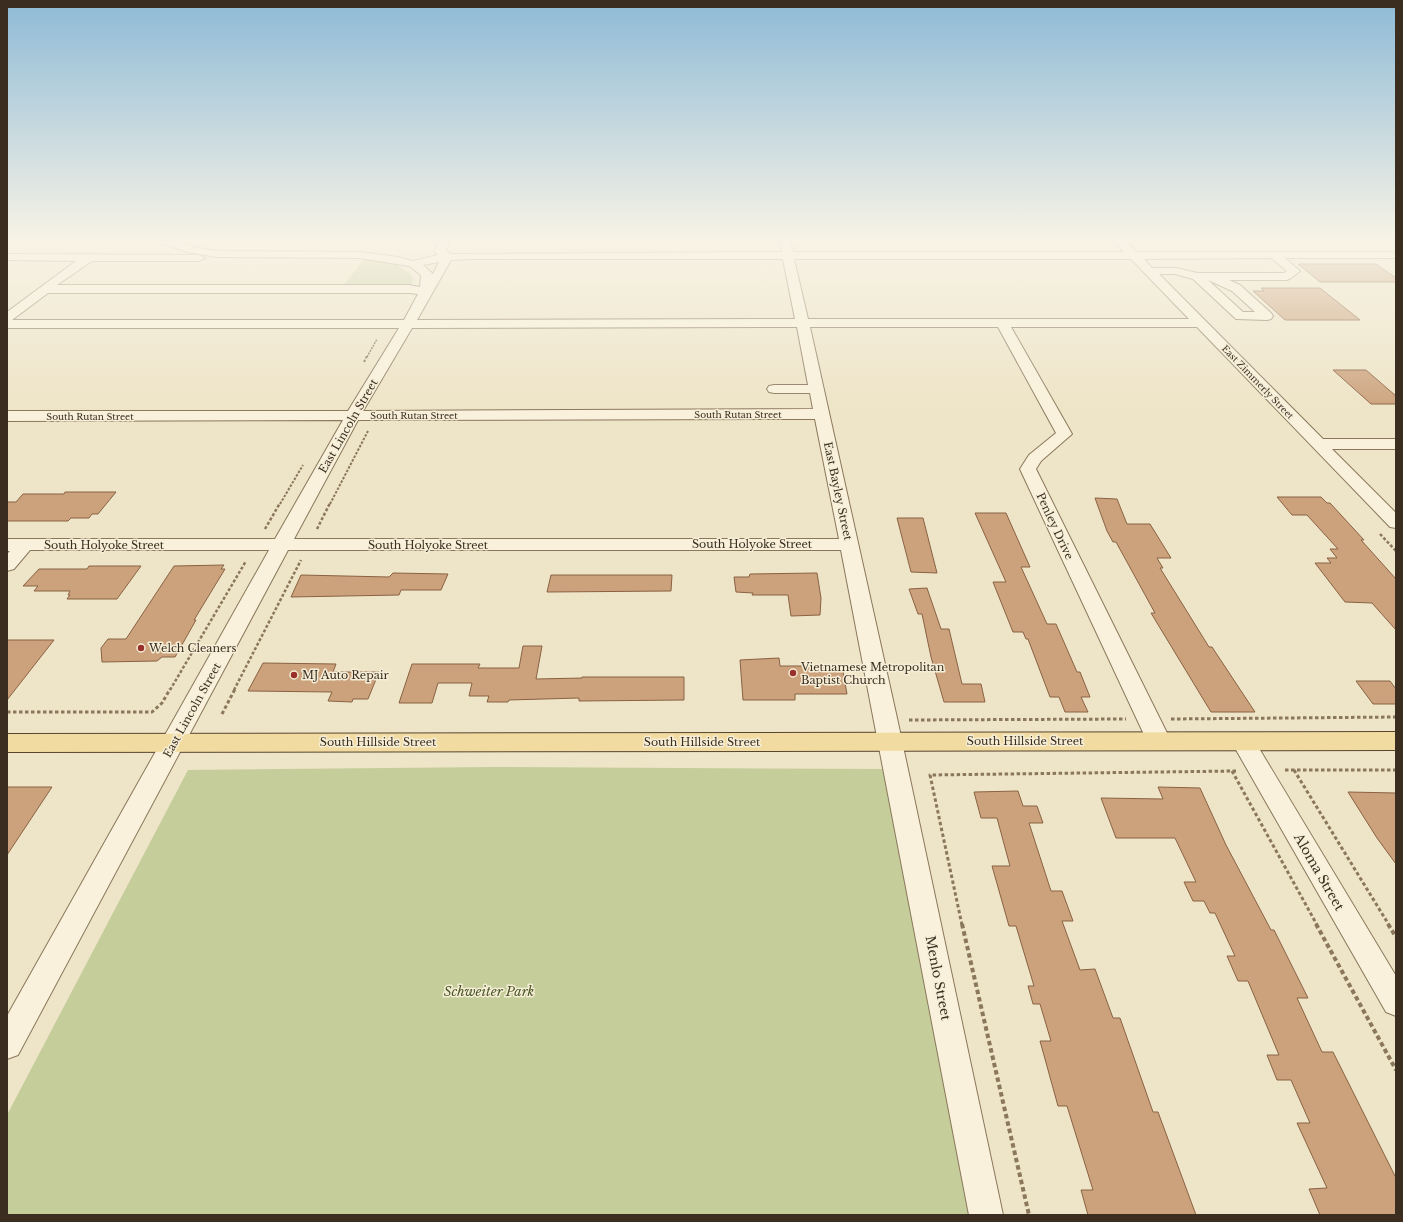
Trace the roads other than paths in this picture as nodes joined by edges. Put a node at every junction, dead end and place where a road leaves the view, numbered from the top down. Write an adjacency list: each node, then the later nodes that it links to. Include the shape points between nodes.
1 (33, 298): 7 (street)
2 (421, 298): 12 (street, East Lincoln Street)
3 (798, 298): 8 (street, East Bayley Street)
4 (1176, 298): 10 (street, East Zimmerly Street)
5 (1220, 298): 6 (street, via 1240,316 1267,316)
6 (1247, 298)
7 (7, 318)
8 (803, 323): 9 (street); 12 (street); 13 (street, East Bayley Street)
9 (1002, 323): 10 (street); 25 (street, Penley Drive, via 1064,434 1035,458 1028,469)
10 (1200, 323): 18 (street, East Zimmerly Street)
11 (7, 324): 12 (street)
12 (408, 324): 16 (street, East Lincoln Street)
13 (816, 389): 14 (street); 15 (street, East Bayley Street)
14 (774, 390)
15 (822, 414): 16 (street, South Rutan Street); 21 (street, East Bayley Street)
16 (353, 415): 17 (street, South Rutan Street); 23 (street, East Lincoln Street)
17 (7, 416)
18 (1319, 444): 19 (street); 20 (street, East Zimmerly Street)
19 (1396, 444)
20 (1396, 524)
21 (849, 544): 23 (street, South Holyoke Street); 28 (street, East Bayley Street)
22 (16, 545): 23 (street, South Holyoke Street); 24 (street)
23 (282, 545): 30 (street, East Lincoln Street)
24 (7, 564)
25 (1159, 741): 26 (main road, South Hillside Street); 28 (main road, South Hillside Street)
26 (1243, 741): 27 (main road, South Hillside Street); 31 (street, Aloma Street)
27 (1396, 741)
28 (890, 742): 30 (main road, South Hillside Street); 33 (street, Menlo Street)
29 (7, 743): 30 (main road, South Hillside Street)
30 (174, 743): 32 (street, East Lincoln Street)
31 (1396, 1003)
32 (7, 1045)
33 (986, 1215)

